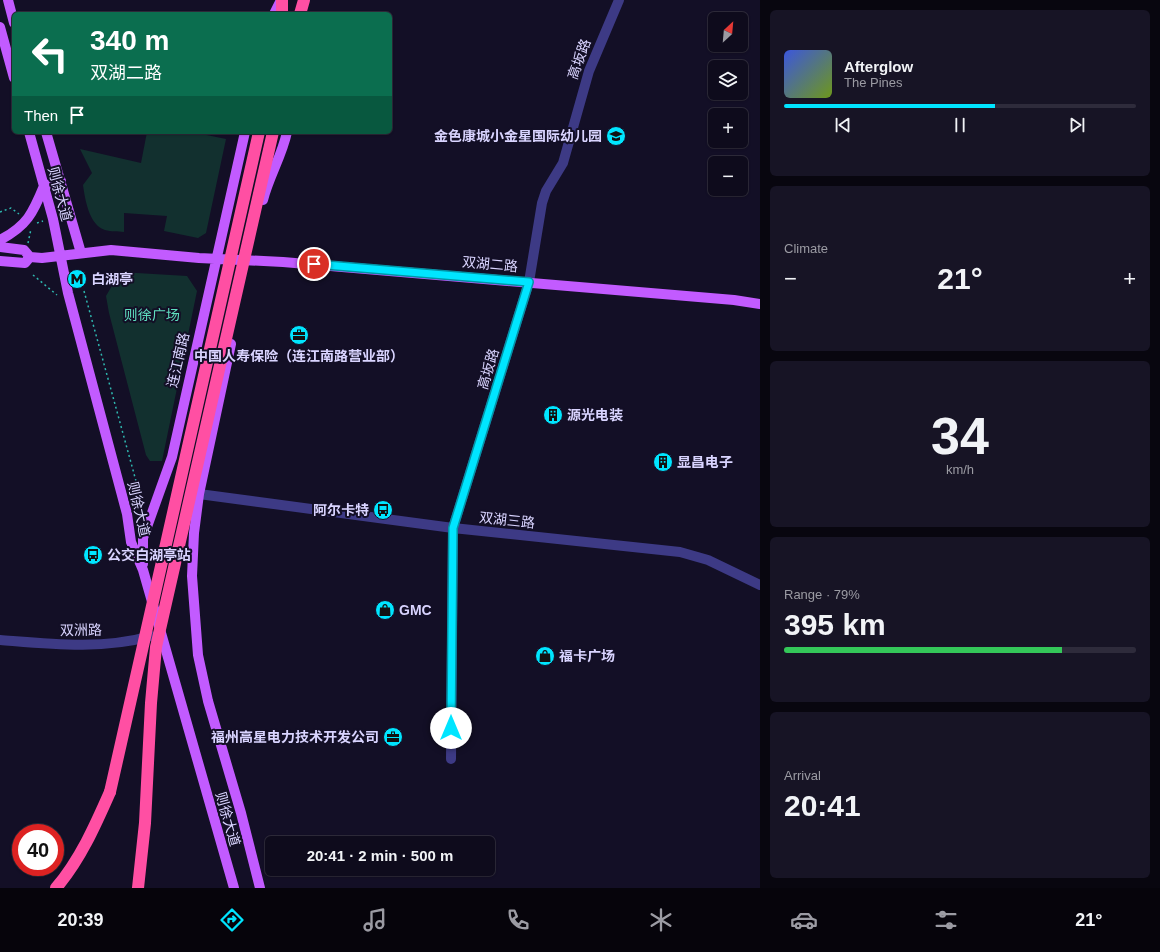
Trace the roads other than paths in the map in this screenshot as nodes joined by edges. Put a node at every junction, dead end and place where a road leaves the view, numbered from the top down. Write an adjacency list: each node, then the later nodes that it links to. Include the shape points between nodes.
1 (8, 0): 9 (main road)
2 (282, 0): 5 (main road); 6 (highway)
3 (304, 0): 7 (highway); 8 (main road)
4 (619, 0): 28 (street, 高坂路, via 589,71 563,163 542,202)
5 (275, 12)
6 (282, 12)
7 (301, 12)
8 (306, 12)
9 (12, 15)
10 (0, 27): 11 (main road)
11 (12, 71)
12 (30, 134): 19 (main road, 则徐大道)
13 (47, 134): 18 (main road, 则徐大道)
14 (245, 134): 25 (main road, 连江南路)
15 (259, 134): 37 (highway, bridge, via 110,792 90,836)
16 (273, 134): 38 (highway, bridge, via 156,647 146,823)
17 (287, 134): 26 (main road, via 284,147 266,188)
18 (61, 181): 19 (main road); 22 (main road, 则徐大道)
19 (44, 186): 20 (main road, via 27,221); 23 (main road, 则徐大道)
20 (0, 240)
21 (0, 247): 24 (main road, via 24,250)
22 (81, 253): 23 (main road, 双湖二路); 25 (main road, 双湖二路, via 111,250)
23 (60, 256): 24 (main road, 双湖二路); 32 (main road, 则徐大道, via 132,542)
24 (30, 257): 27 (main road, via 25,263)
25 (216, 258): 26 (main road, 双湖二路); 32 (main road, 连江南路, via 172,457 143,538)
26 (249, 260): 28 (main road, 双湖二路); 30 (main road)
27 (0, 261)
28 (529, 282): 29 (main road, 双湖二路); 31 (street, 高坂路)
29 (760, 304)
30 (199, 494): 31 (street, 双湖三路); 40 (main road, 则徐大道, via 192,576 198,655 208,701)
31 (453, 528): 33 (street, 双湖三路, via 688,554 708,560); 36 (street, 高坂路)
32 (143, 570): 34 (main road, 则徐大道)
33 (760, 585)
34 (161, 633): 35 (street, 双洲路, via 132,641 94,645); 39 (main road, 则徐大道)
35 (0, 640)
36 (450, 759)
37 (56, 888)
38 (138, 888)
39 (234, 888)
40 (260, 888)

